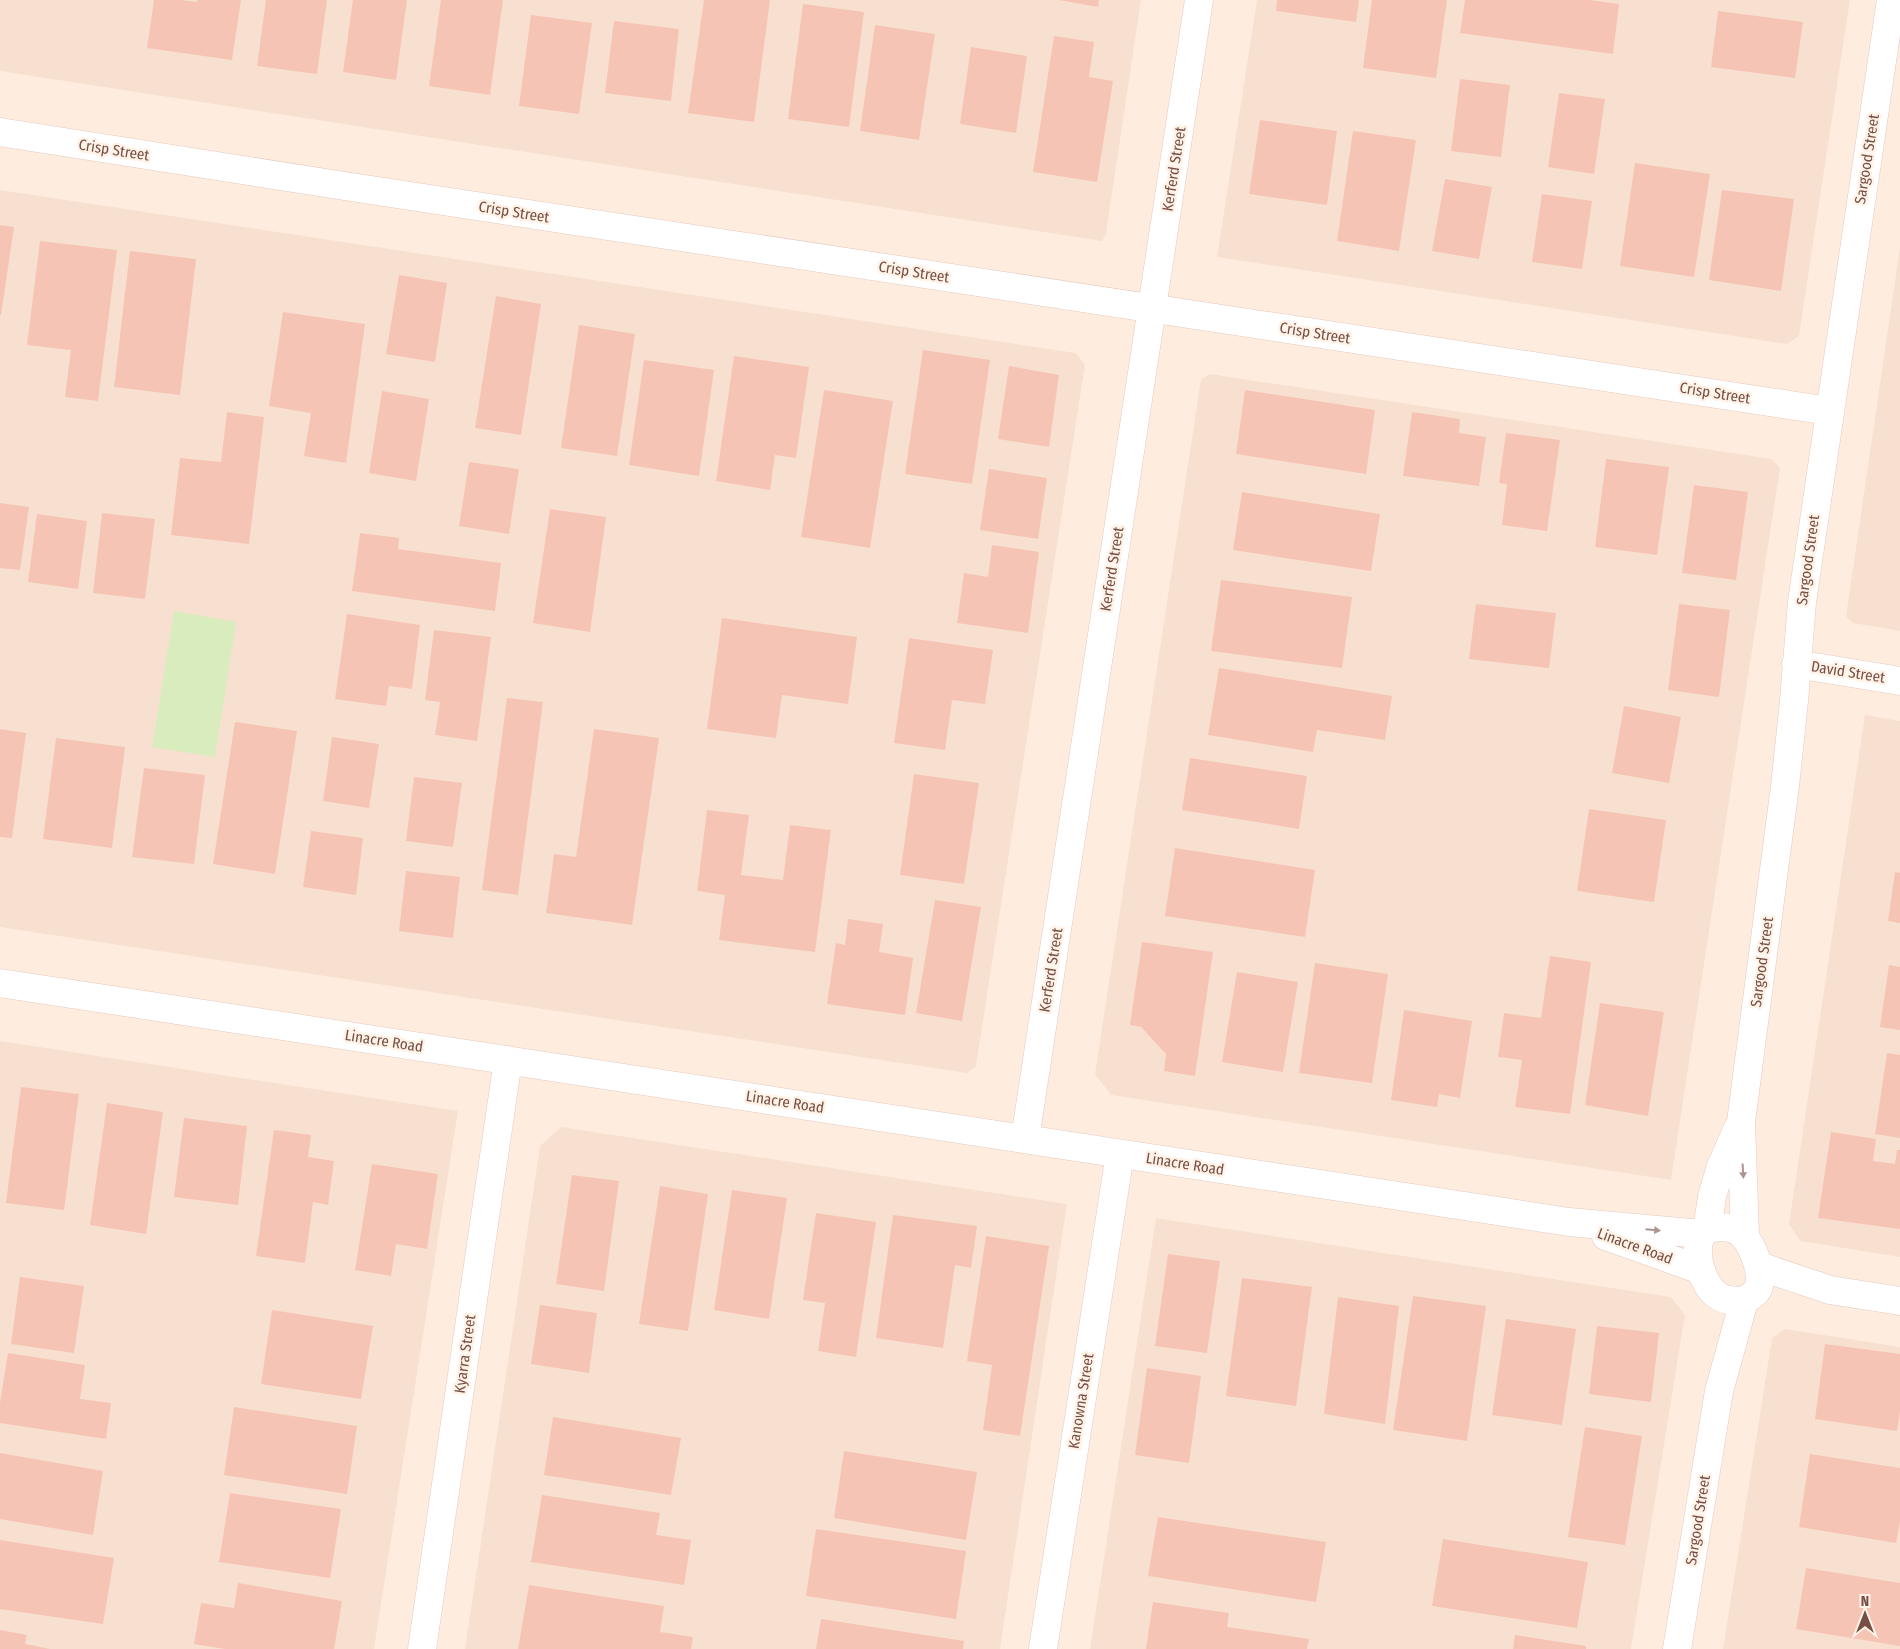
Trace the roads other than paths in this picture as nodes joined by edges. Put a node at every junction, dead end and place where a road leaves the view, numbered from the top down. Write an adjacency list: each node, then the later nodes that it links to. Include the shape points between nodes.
1 (1199, 0): 5 (street, Kerferd Street)
2 (1891, 0): 3 (street, Sargood Street)
3 (1893, 34): 6 (street, Sargood Street)
4 (0, 132): 5 (street, Crisp Street)
5 (1153, 308): 6 (street, Crisp Street); 12 (street, Kerferd Street)
6 (1829, 412): 7 (street, Sargood Street)
7 (1796, 664): 8 (street, David Street); 11 (street, Sargood Street, via 1785,786)
8 (1900, 681)
9 (0, 983): 10 (street, Linacre Road)
10 (508, 1060): 12 (street, Linacre Road); 22 (street, Kyarra Street)
11 (1741, 1122): 15 (street, Sargood Street, via 1720,1169); 16 (street, Sargood Street, one-way to 16)
12 (1025, 1139): 13 (street, Linacre Road)
13 (1120, 1154): 14 (street, Linacre Road); 23 (street, Kanowna Street)
14 (1569, 1222): 15 (street, Linacre Road, one-way to 15); 17 (street, Linacre Road)
15 (1704, 1232): 16 (street, via 1727,1227); 17 (street, via 1698,1254)
16 (1745, 1236): 18 (street)
17 (1701, 1270): 19 (street)
18 (1753, 1286): 19 (street, via 1730,1301); 20 (street, via 1830,1290); 21 (street, Sargood Street)
19 (1717, 1296): 21 (street, Sargood Street)
20 (1900, 1301)
21 (1719, 1391): 24 (street, Sargood Street)
22 (422, 1649)
23 (1043, 1649)
24 (1677, 1649)

